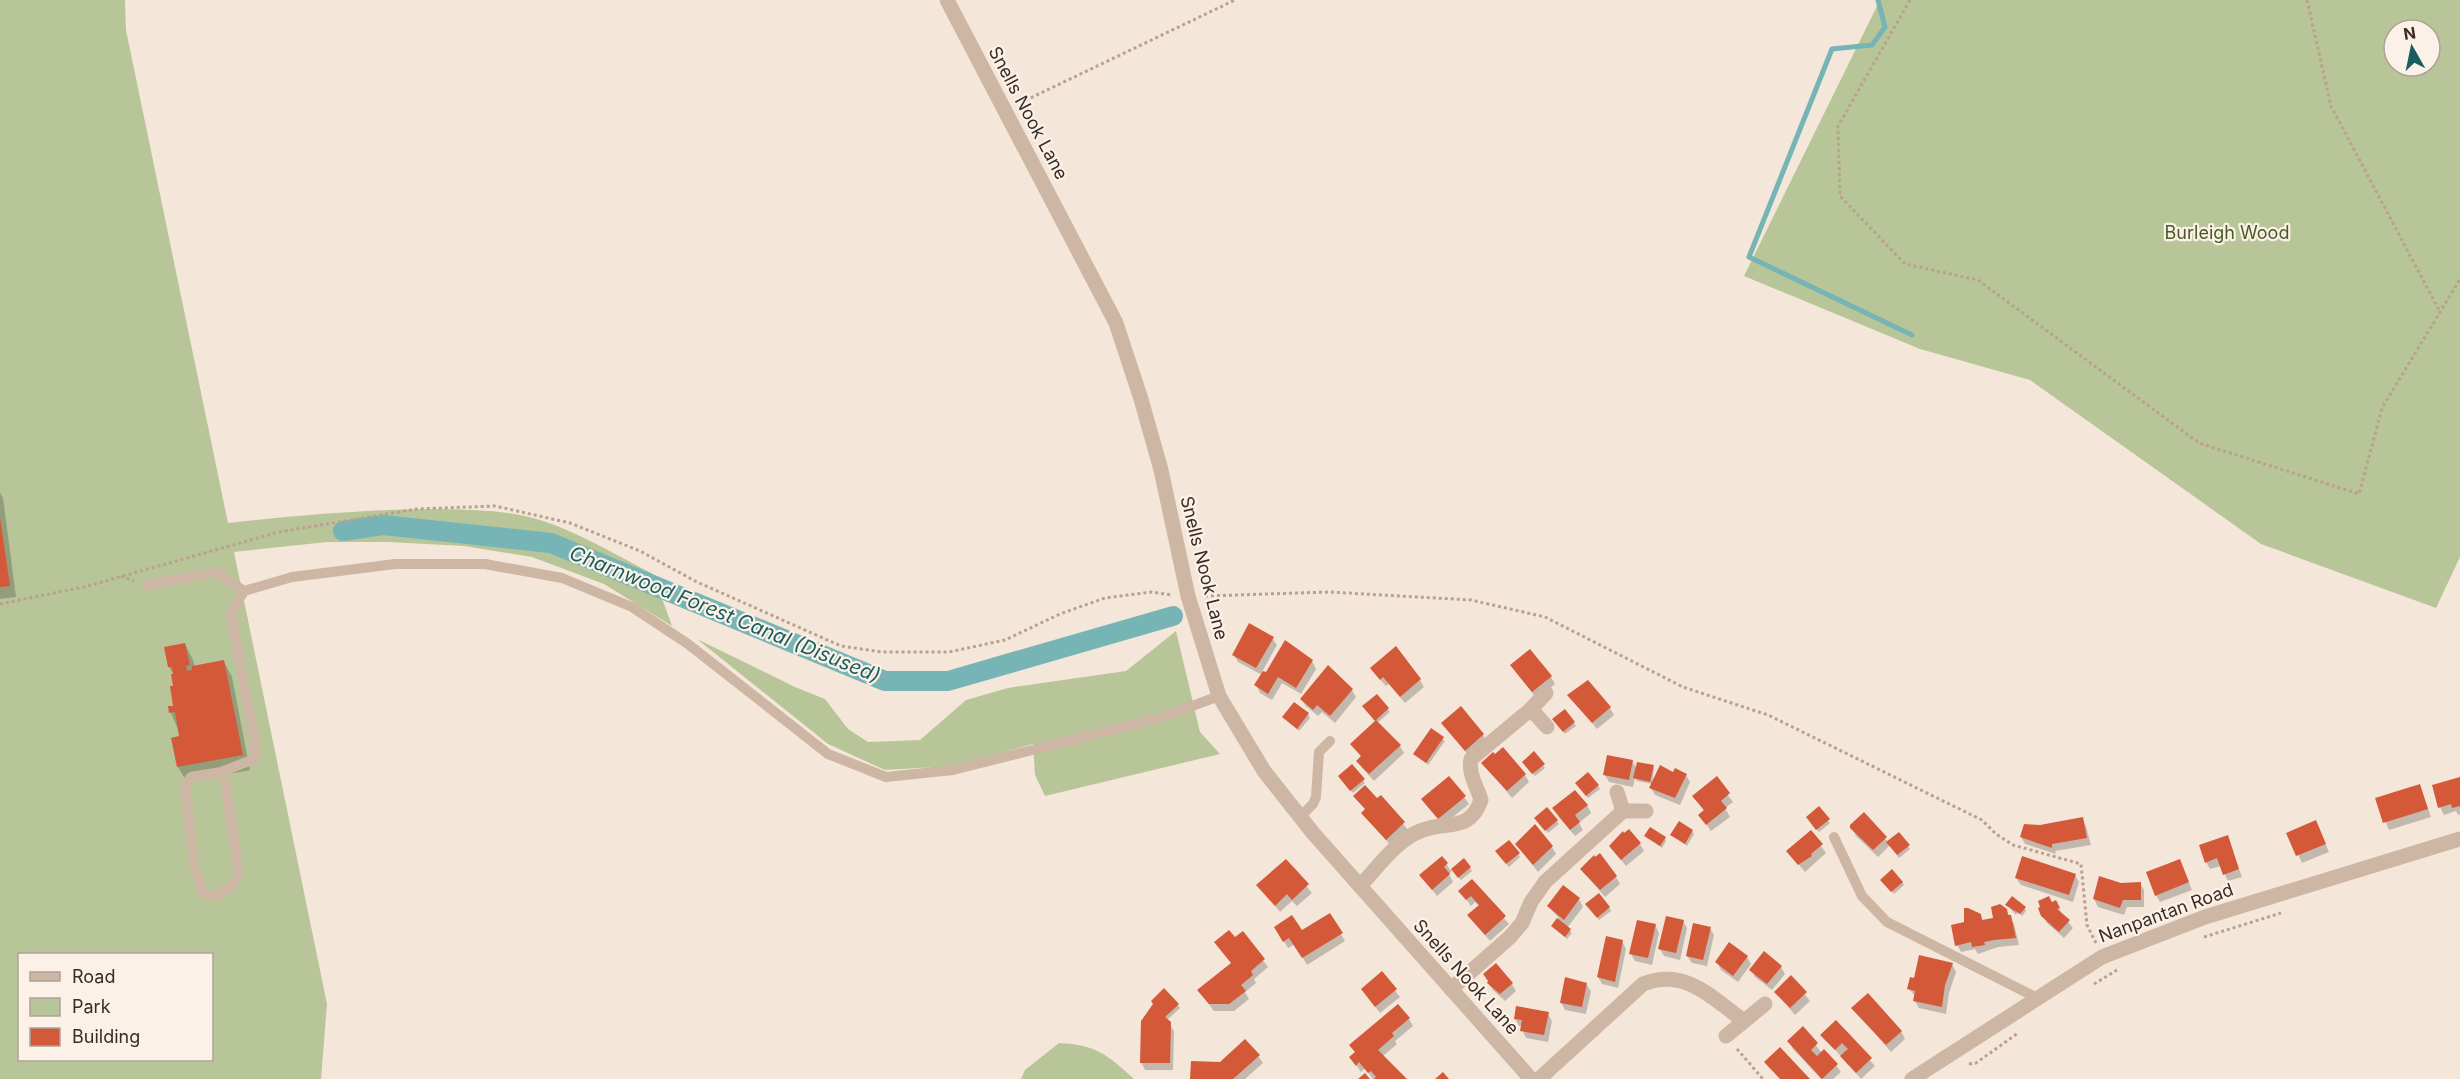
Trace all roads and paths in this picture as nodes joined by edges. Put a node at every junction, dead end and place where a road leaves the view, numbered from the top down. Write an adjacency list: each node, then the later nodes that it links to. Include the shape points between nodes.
1 (947, 0): 5 (street, Snells Nook Lane)
2 (1234, 0): 5 (path)
3 (1910, 0): 7 (path, via 1838,126 1839,196 1905,264 1978,280 2199,443 2359,494 2382,408)
4 (2307, 0): 7 (path, via 2331,106)
5 (1005, 109): 10 (street, Snells Nook Lane, via 1116,323 1161,470)
6 (2460, 279): 7 (path)
7 (2440, 312)
8 (147, 585): 9 (lane, via 216,572)
9 (244, 591): 13 (lane, via 292,576 395,564 485,564 562,578 632,607 688,644 828,754 886,777 964,767 1163,717); 17 (lane, via 231,614 255,743 254,759)
10 (1188, 597): 11 (path, via 1151,592 1105,598 1005,640 949,652 851,648 570,523 495,506 416,509 279,532 84,587); 13 (street, Snells Nook Lane); 27 (path, via 1329,592 1471,600 1545,617 1683,687 1768,715 1982,820 2013,845 2080,864 2087,925)
11 (0, 604)
12 (1546, 693): 14 (street)
13 (1219, 696): 21 (street, Snells Nook Lane, via 1264,771)
14 (1531, 709): 15 (street); 24 (street, via 1471,759 1469,767 1481,800 1476,813 1461,823 1425,829 1404,839)
15 (1547, 727)
16 (1330, 741): 21 (lane, via 1319,752 1314,804)
17 (221, 772): 17 (lane, via 239,872 233,885 216,896 203,893 194,866 185,784 190,777)
18 (1617, 792): 19 (street)
19 (1623, 811): 20 (street); 30 (street, via 1545,882 1510,937)
20 (1646, 811)
21 (1300, 817): 24 (street, Snells Nook Lane)
22 (1834, 837): 31 (lane, via 1862,896 1887,922)
23 (2460, 839): 27 (street, Nanpantan Road, via 2205,917)
24 (1360, 886): 30 (street, Snells Nook Lane)
25 (2282, 913): 26 (path)
26 (2194, 940)
27 (2102, 957): 31 (street, Nanpantan Road)
28 (2119, 969): 29 (path)
29 (2090, 986)
30 (1451, 989): 37 (street, Snells Nook Lane)
31 (2037, 998): 40 (street, Nanpantan Road)
32 (1765, 1004): 33 (street)
33 (1744, 1021): 35 (street); 38 (street, via 1694,985 1677,978 1657,978 1643,984)
34 (2024, 1029): 36 (path, via 1977,1063)
35 (1726, 1036): 39 (path)
36 (1965, 1064)
37 (1531, 1079)
38 (1539, 1079)
39 (1763, 1079)
40 (1912, 1079)

